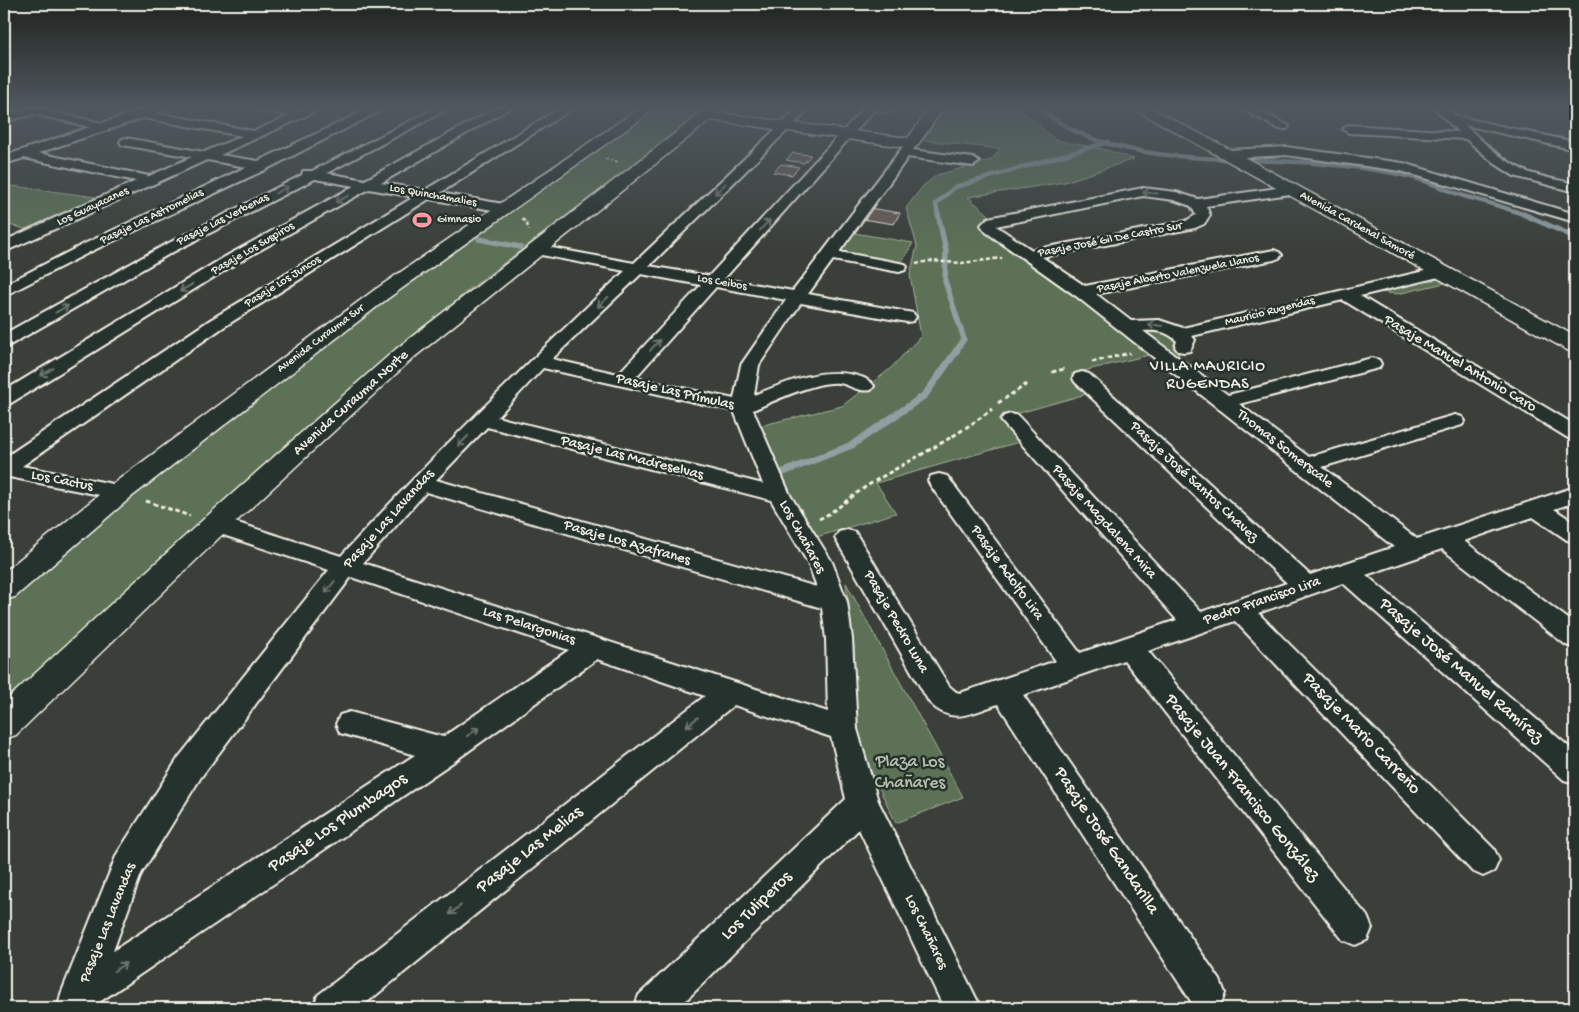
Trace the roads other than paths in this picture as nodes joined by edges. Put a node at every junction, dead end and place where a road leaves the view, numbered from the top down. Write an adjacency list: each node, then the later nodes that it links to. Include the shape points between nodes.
1 (22, 154): 19 (street)
2 (23, 154): 23 (street)
3 (192, 154): 18 (street, Los Quinchamalies)
4 (213, 154): 18 (street, Los Guayacanes)
5 (283, 154): 21 (street, Pasaje Las Astromelias)
6 (353, 154): 22 (street, Pasaje Las Verbenas)
7 (422, 154): 24 (street, Pasaje Los Suspiros)
8 (492, 154): 27 (street, Pasaje Los Juncos)
9 (583, 154): 29 (street, Avenida Curauma Sur)
10 (658, 154): 32 (street, Avenida Curauma Norte)
11 (757, 154): 37 (street, Pasaje Las Lavandas, one-way to 37)
12 (830, 154): 39 (street, one-way to 12)
13 (904, 154): 33 (street)
14 (937, 154): 20 (street)
15 (1228, 154): 26 (street, Avenida Cardenal Samoré)
16 (1310, 154): 30 (street, via 1403,167)
17 (1494, 154): 25 (street, via 1521,174)
18 (207, 157): 21 (street, Los Quinchamalies); 23 (street, Los Guayacanes)
19 (4, 160)
20 (973, 162)
21 (258, 166): 22 (street, Los Quinchamalies); 40 (street, Pasaje Las Astromelias)
22 (312, 175): 24 (street, Los Quinchamalies); 47 (street, Pasaje Las Verbenas, one-way to 22, via 166,250)
23 (150, 180): 31 (street, Los Guayacanes)
24 (368, 184): 27 (street, Los Quinchamalies); 55 (street, Pasaje Los Suspiros, one-way to 55, via 228,261)
25 (1575, 188)
26 (1292, 190): 28 (street); 38 (street, Avenida Cardenal Samoré)
27 (426, 194): 29 (street, Los Quinchamalies); 63 (street, Pasaje Los Juncos, via 216,324)
28 (1197, 203): 34 (street, Pasaje José Gil De Castro Sur, via 1203,215 1190,225); 34 (street, Thomas Somerscale, one-way to 34, via 1176,196 1143,192 988,224)
29 (504, 208): 66 (street, Avenida Curauma Sur, via 380,295)
30 (1575, 218)
31 (4, 248)
32 (536, 250): 37 (street, Los Ceibos); 70 (street, Avenida Curauma Norte, via 404,354)
33 (828, 255): 36 (street); 43 (street)
34 (1030, 255): 41 (street, Thomas Somerscale)
35 (1274, 255): 41 (street, Pasaje Alberto Valenzuela Llanos)
36 (899, 267)
37 (638, 268): 39 (street, Los Ceibos); 50 (street, Pasaje Las Lavandas, one-way to 50)
38 (1448, 276): 42 (street, Mauricio Rugendas, via 1397,294); 48 (street, Avenida Cardenal Samoré)
39 (712, 281): 43 (street, Los Ceibos); 53 (street, one-way to 39)
40 (4, 291)
41 (1082, 292): 45 (street, Thomas Somerscale)
42 (1352, 292): 46 (street, Mauricio Rugendas); 61 (street, Pasaje Manuel Antonio Caro)
43 (798, 297): 44 (street, Los Ceibos); 57 (street, via 750,365)
44 (907, 317)
45 (1128, 327): 46 (street, one-way to 45, via 1159,325); 49 (street, Thomas Somerscale)
46 (1180, 334): 49 (street, via 1186,340 1179,354)
47 (4, 341)
48 (1575, 345)
49 (1160, 352): 56 (street, Thomas Somerscale)
50 (540, 362): 53 (street, Pasaje Las Prímulas); 58 (street, Pasaje Las Lavandas)
51 (1372, 364): 56 (street)
52 (1081, 369): 77 (street, Pasaje José Santos Chavez)
53 (622, 381): 57 (street, Pasaje Las Prímulas)
54 (864, 386): 57 (street, Pasaje Las Prímulas, via 837,376 819,379)
55 (4, 399)
56 (1225, 402): 62 (street, Thomas Somerscale)
57 (742, 407): 68 (street, Los Chañares)
58 (484, 420): 65 (street, Pasaje Las Lavandas, one-way to 65); 68 (street, Pasaje Las Madreselvas)
59 (1011, 420): 81 (street, Pasaje Magdalena Mira)
60 (1455, 421): 62 (street)
61 (1575, 434)
62 (1306, 465): 74 (street, Thomas Somerscale)
63 (4, 468): 66 (street, Los Cactus)
64 (939, 481): 85 (street, Pasaje Adolfo Lira)
65 (421, 483): 75 (street, Pasaje Las Lavandas); 79 (street, Pasaje Los Azafranes)
66 (120, 492): 78 (street, Avenida Curauma Sur)
67 (1575, 494): 69 (street, Pedro Francisco Lira)
68 (780, 496): 79 (street, Los Chañares, via 820,562)
69 (1535, 507): 71 (street); 73 (street, Pedro Francisco Lira)
70 (216, 524): 75 (street, Las Pelargonias); 89 (street, Avenida Curauma Norte)
71 (1575, 534)
72 (847, 538): 88 (street, Pasaje Pedro Luna, via 939,694)
73 (1445, 538): 74 (street, Pedro Francisco Lira); 82 (street)
74 (1413, 549): 76 (street, Pedro Francisco Lira)
75 (346, 566): 83 (street, Las Pelargonias); 98 (street, Pasaje Las Lavandas, one-way to 98, via 190,767 128,866)
76 (1346, 572): 77 (street, Pedro Francisco Lira); 93 (street, Pasaje José Manuel Ramírez)
77 (1306, 586): 80 (street, Pedro Francisco Lira)
78 (4, 588)
79 (834, 602): 91 (street, Los Chañares)
80 (1239, 609): 81 (street, Pedro Francisco Lira); 95 (street, Pasaje Mario Carreño)
81 (1196, 624): 84 (street, Pedro Francisco Lira)
82 (1575, 638)
83 (594, 647): 87 (street, Las Pelargonias); 92 (street, Pasaje Los Plumbagos, one-way to 83)
84 (1128, 647): 85 (street, Pedro Francisco Lira); 96 (street, Pasaje Juan Francisco González)
85 (1075, 666): 86 (street, Pedro Francisco Lira)
86 (1004, 690): 88 (street, Pedro Francisco Lira, via 960,705); 97 (street, Pasaje José Gandarilla)
87 (730, 692): 91 (street, Las Pelargonias); 100 (street, Pasaje Las Melias, one-way to 100)
88 (948, 702)
89 (4, 724)
90 (350, 724): 92 (street)
91 (843, 729): 94 (street, Los Chañares)
92 (446, 751): 98 (street, Pasaje Los Plumbagos, one-way to 92)
93 (1575, 770)
94 (863, 804): 99 (street, Los Chañares); 101 (street, Los Tuliperos)
95 (1484, 860)
96 (1355, 928)
97 (1207, 992)
98 (78, 1001)
99 (957, 1005)
100 (331, 1008)
101 (652, 1008)

